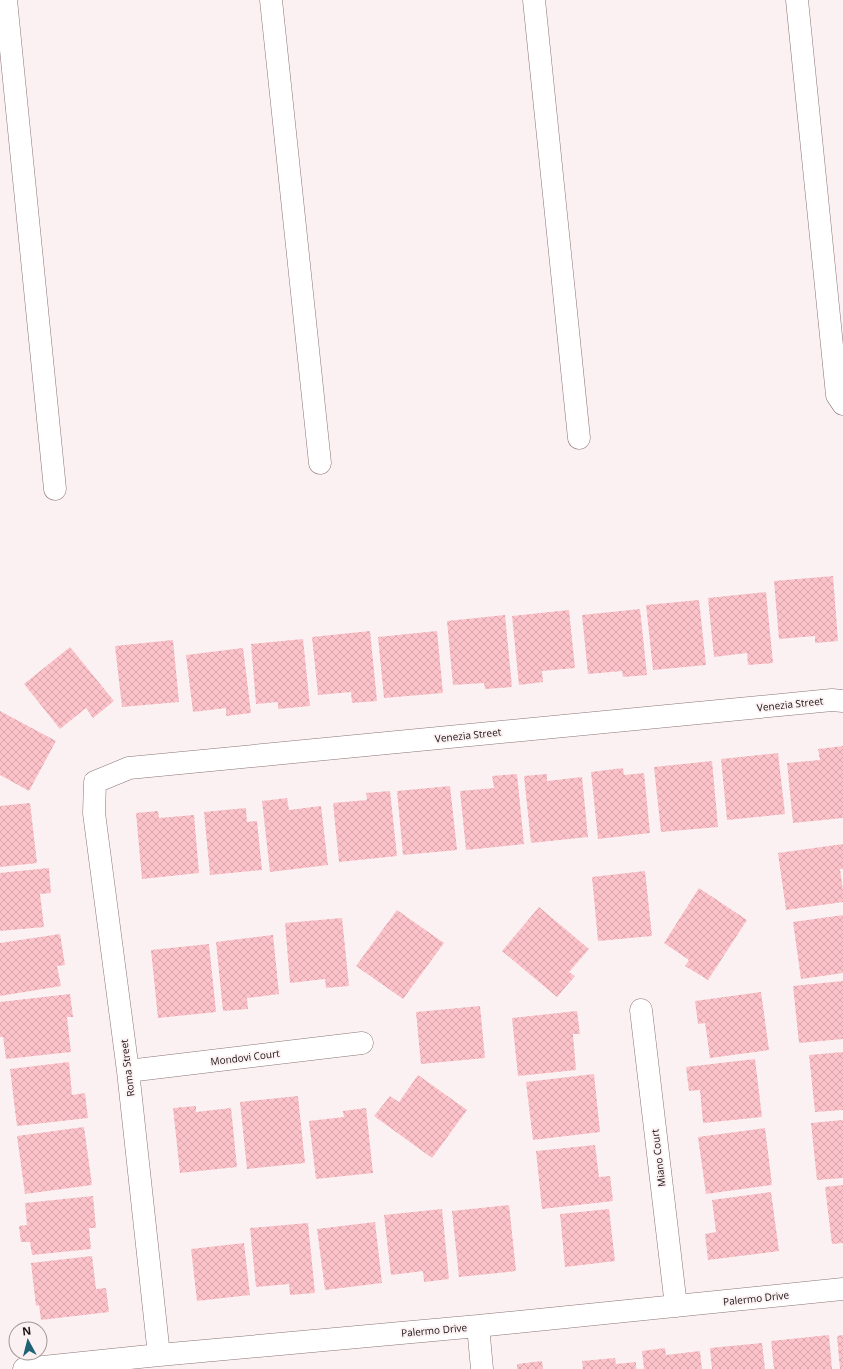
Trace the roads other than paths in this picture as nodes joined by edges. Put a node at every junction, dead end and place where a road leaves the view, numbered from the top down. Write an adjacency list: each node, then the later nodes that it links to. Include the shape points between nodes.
1 (6, 0): 8 (street)
2 (271, 0): 7 (street)
3 (534, 0): 6 (street)
4 (797, 0): 5 (street, via 837,396)
5 (843, 404)
6 (579, 438)
7 (320, 463)
8 (55, 489)
9 (843, 701): 10 (street, Venezia Street, via 824,700 129,768)
10 (95, 782): 13 (street, Roma Street, via 94,812)
11 (641, 1010): 15 (street, Miano Court)
12 (362, 1043): 13 (street, Mondovi Court)
13 (128, 1071): 17 (street, Roma Street)
14 (843, 1289): 15 (street, Palermo Drive)
15 (676, 1306): 16 (street, Palermo Drive)
16 (478, 1326): 17 (street, Palermo Drive); 19 (street)
17 (159, 1354): 18 (street, Palermo Drive)
18 (24, 1369)
19 (482, 1369)

